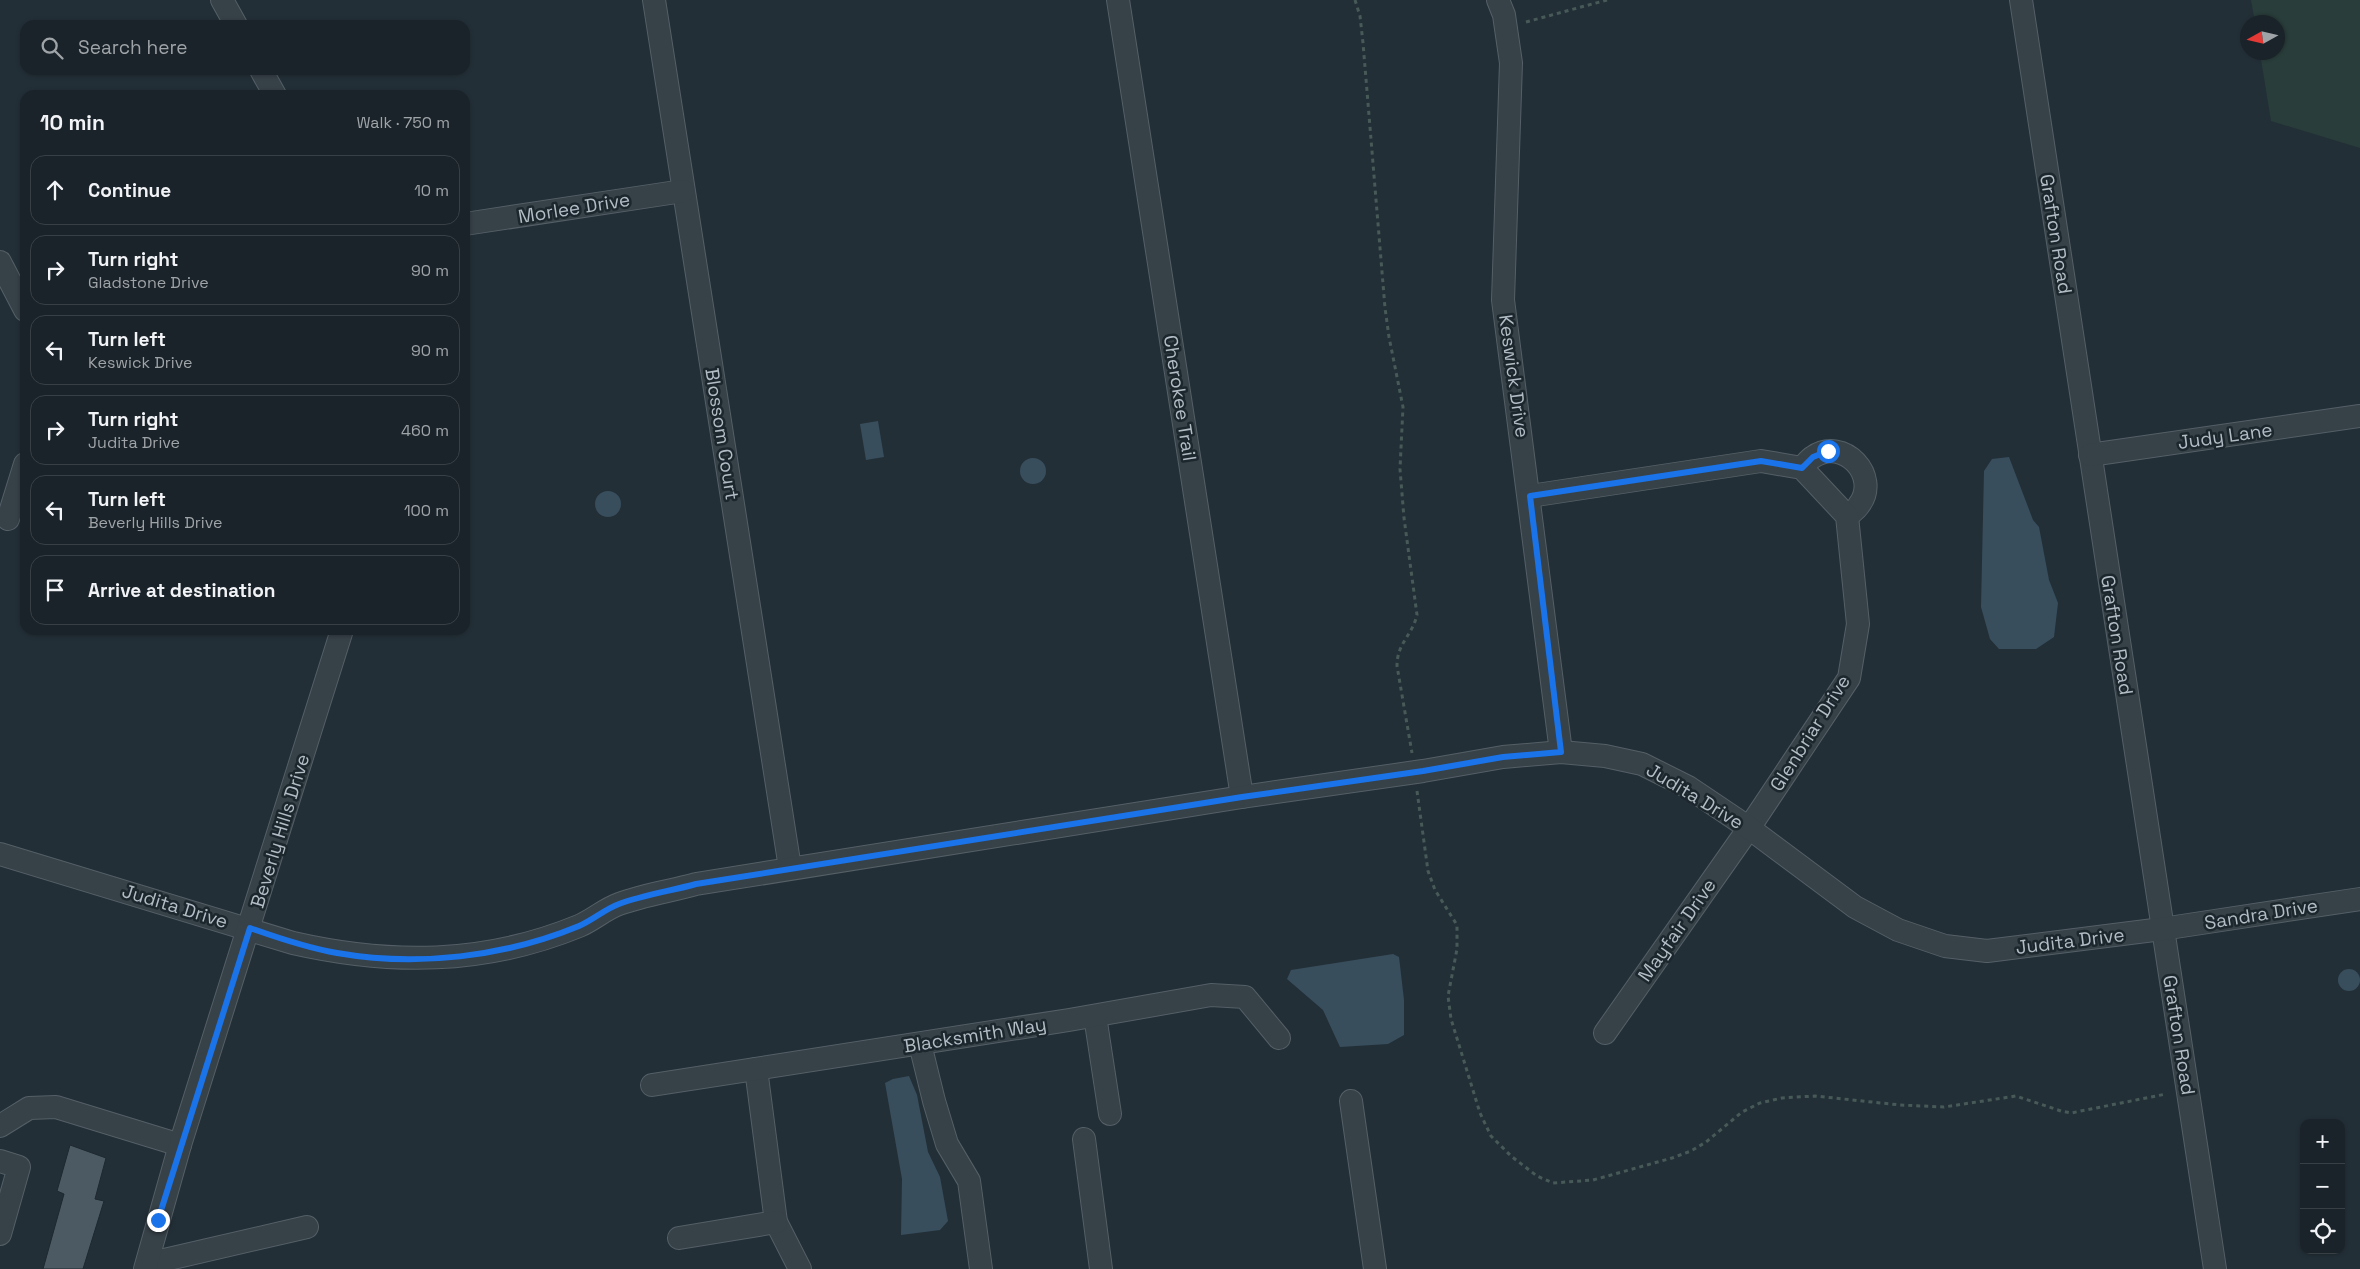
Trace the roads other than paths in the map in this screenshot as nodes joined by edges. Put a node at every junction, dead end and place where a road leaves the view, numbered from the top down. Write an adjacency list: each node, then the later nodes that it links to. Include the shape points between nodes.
1 (222, 0): 6 (street)
2 (654, 0): 9 (street, Blossom Court)
3 (1118, 0): 22 (street, Cherokee Trail)
4 (1498, 0): 17 (street, Keswick Drive, via 1504,14 1511,63 1504,300)
5 (2021, 0): 14 (street, Grafton Road)
6 (233, 20)
7 (264, 75): 8 (street)
8 (272, 90)
9 (683, 191): 10 (street, Morlee Drive); 25 (street, Blossom Court)
10 (470, 223)
11 (0, 262): 12 (street)
12 (20, 300)
13 (2360, 416): 14 (street, Judy Lane)
14 (2090, 455): 28 (street, Grafton Road)
15 (1802, 468): 17 (street, via 1761,461); 18 (street); 18 (street, via 1813,457 1828,451 1843,453 1857,462 1864,475 1866,491 1859,506)
16 (20, 484): 19 (street)
17 (1530, 496): 21 (street, Keswick Drive)
18 (1847, 516): 23 (street, Glenbriar Drive, via 1858,624 1848,678)
19 (11, 520)
20 (340, 635): 27 (street, Beverly Hills Drive)
21 (1561, 752): 22 (street, Judita Drive, via 1503,757); 23 (street, Judita Drive, via 1642,764 1688,787)
22 (1242, 797): 25 (street, Judita Drive)
23 (1749, 828): 28 (street, Judita Drive, via 1855,908 1898,930 1945,946 1987,951); 30 (street, Mayfair Drive)
24 (0, 854): 27 (street, Judita Drive)
25 (790, 868): 27 (street, Judita Drive, via 696,884 618,904 579,926 474,955 381,958 319,949)
26 (2360, 899): 28 (street, Sandra Drive)
27 (250, 928): 39 (street, Beverly Hills Drive)
28 (2162, 929): 50 (street, Grafton Road)
29 (1095, 1016): 31 (street, Blacksmith Way, via 1211,995 1245,997); 32 (street, Blacksmith Way); 36 (street)
30 (1605, 1033)
31 (1279, 1038)
32 (920, 1044): 33 (street, Blacksmith Way); 47 (street, via 947,1144 969,1181)
33 (756, 1069): 34 (street, Blacksmith Way); 41 (street)
34 (652, 1084)
35 (1351, 1101): 49 (street)
36 (1110, 1114)
37 (0, 1126): 39 (street, via 29,1108 56,1107)
38 (1084, 1138): 48 (street)
39 (180, 1145): 45 (street, Beverly Hills Drive)
40 (0, 1161): 43 (street, via 19,1167)
41 (776, 1222): 44 (street); 46 (street)
42 (307, 1227): 45 (street)
43 (0, 1234)
44 (679, 1238)
45 (146, 1266)
46 (800, 1269)
47 (981, 1269)
48 (1101, 1269)
49 (1375, 1269)
50 (2215, 1269)

